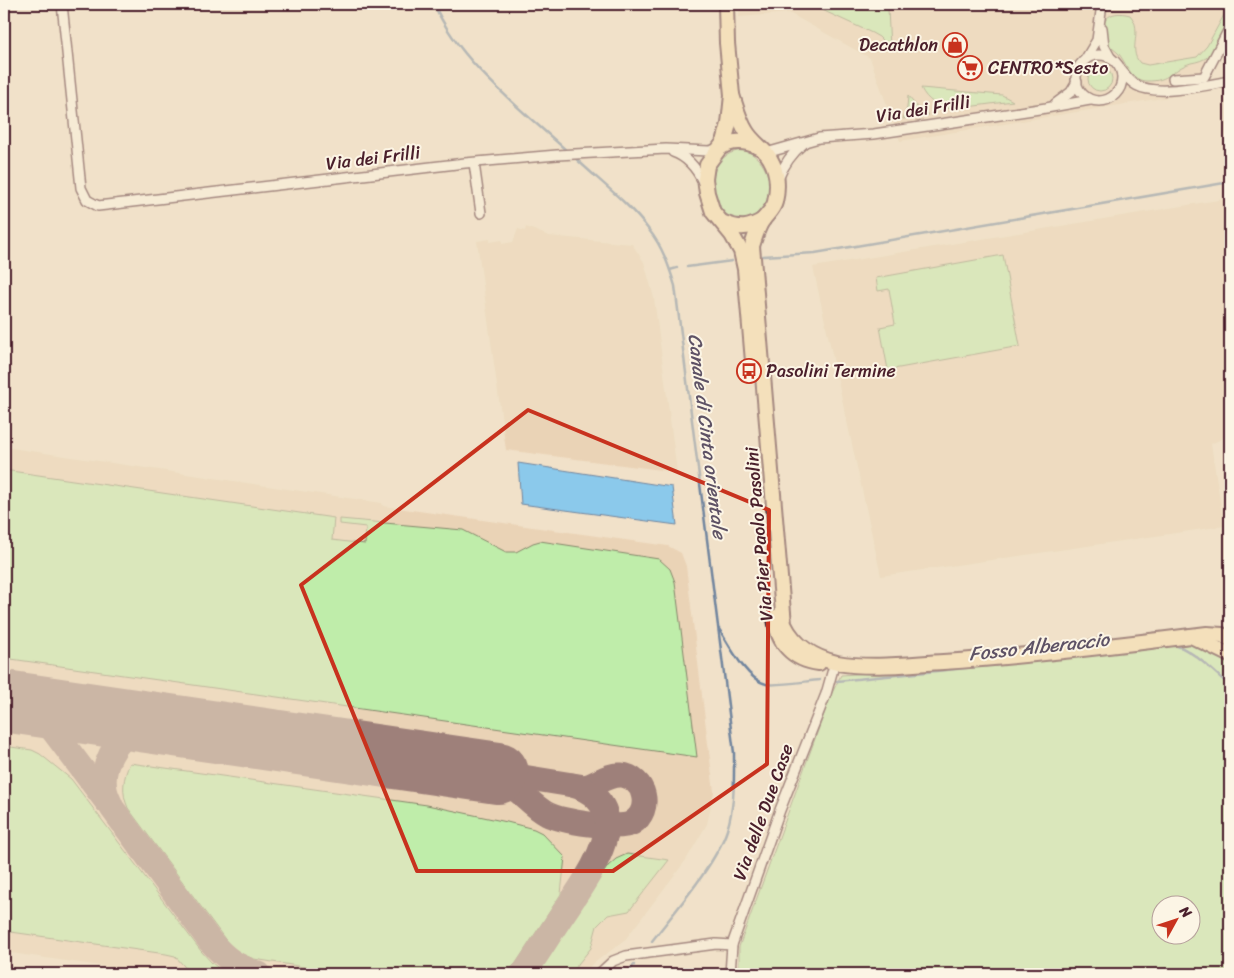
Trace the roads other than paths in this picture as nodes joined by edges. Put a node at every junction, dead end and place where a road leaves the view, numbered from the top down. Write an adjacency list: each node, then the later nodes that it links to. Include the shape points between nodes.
1 (62, 4): 21 (street, Via dei Frilli, via 81,183 87,200 98,206)
2 (726, 4): 14 (main road, Via Pier Paolo Pasolini)
3 (1102, 4): 4 (street)
4 (1101, 17): 6 (street, via 1103,39); 7 (street, Via dei Frilli, via 1095,44)
5 (1230, 27): 9 (street, via 1204,77)
6 (1111, 59): 7 (street, via 1094,56); 8 (street)
7 (1083, 63): 11 (street, Via dei Frilli, via 1077,72)
8 (1120, 69): 12 (street, via 1134,84 1151,90); 15 (street, Via dei Frilli, via 1122,83 1115,96 1104,101)
9 (1173, 79)
10 (1230, 81): 12 (street)
11 (1077, 82): 15 (street); 16 (street, Via dei Frilli, via 1068,95)
12 (1216, 84): 13 (street)
13 (1230, 86)
14 (732, 95): 18 (main road, Via Pier Paolo Pasolini, via 726,138); 20 (main road, Via Pier Paolo Pasolini, via 746,131)
15 (1090, 100): 16 (street, Via dei Frilli)
16 (1046, 108): 17 (street, Via dei Frilli)
17 (806, 141): 20 (street, Via dei Frilli); 22 (street, via 782,168)
18 (720, 148): 19 (street, Via dei Frilli, via 701,151); 20 (main road, via 732,142 742,142); 23 (main road, Via Pier Paolo Pasolini, via 708,165)
19 (666, 149): 21 (street, Via dei Frilli); 23 (street, via 689,161 698,171)
20 (763, 150): 22 (main road, Via Pier Paolo Pasolini, via 772,162)
21 (474, 163): 24 (street)
22 (778, 181): 25 (main road, Via Pier Paolo Pasolini, via 775,202)
23 (706, 193): 26 (main road, Via Pier Paolo Pasolini, via 713,212)
24 (481, 213)
25 (763, 220): 26 (main road, via 743,228); 30 (main road, Via Pier Paolo Pasolini, via 752,246 784,624 800,646)
26 (724, 223): 30 (main road, Via Pier Paolo Pasolini, via 741,251 745,269 779,636 791,652 802,659 817,664)
27 (1190, 636): 28 (main road); 29 (main road); 30 (main road, via 1005,658 875,666)
28 (1228, 636)
29 (1230, 654)
30 (835, 662): 31 (street, Via delle Due Case, via 826,694)
31 (732, 944): 32 (street, via 626,956 613,961); 33 (street, Via delle Due Case)
32 (599, 974)
33 (730, 974)

